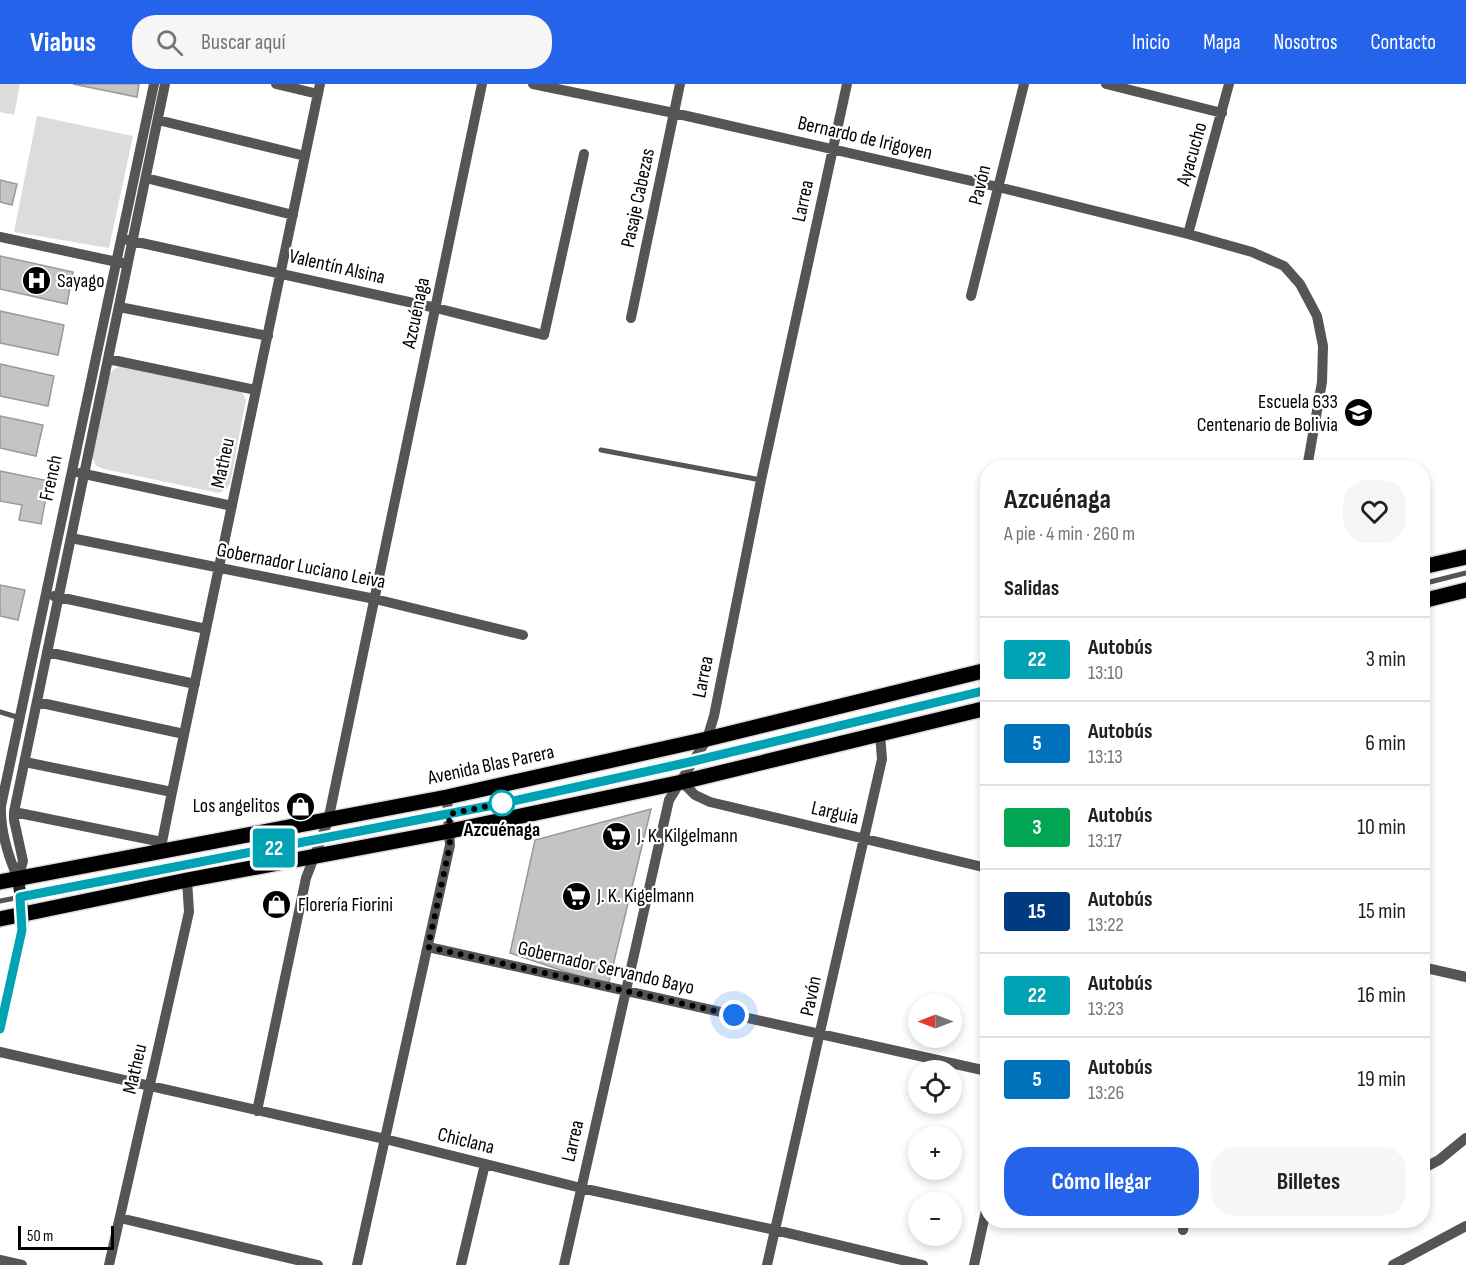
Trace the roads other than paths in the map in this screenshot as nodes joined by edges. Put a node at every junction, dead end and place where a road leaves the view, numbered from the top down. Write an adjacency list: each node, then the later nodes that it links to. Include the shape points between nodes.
1 (154, 84): 23 (street, French)
2 (165, 84): 14 (street, French)
3 (276, 84): 11 (street)
4 (482, 84): 30 (street, Azcuénaga)
5 (533, 84): 13 (street, Bernardo de Irigoyen)
6 (680, 84): 13 (street, Pasaje Cabezas)
7 (847, 84): 15 (street, Larrea)
8 (1024, 84): 19 (street, Pavón)
9 (1106, 84): 12 (street)
10 (1229, 84): 12 (street, Ayacucho)
11 (319, 89): 17 (street, Matheu)
12 (1222, 112): 21 (street, Ayacucho)
13 (674, 113): 15 (street, Bernardo de Irigoyen); 31 (street, Pasaje Cabezas)
14 (158, 120): 17 (street); 18 (street, French)
15 (833, 149): 19 (street, Bernardo de Irigoyen); 39 (street, Larrea)
16 (584, 154): 30 (street, Valentín Alsina, via 544,334)
17 (305, 156): 20 (street, Matheu)
18 (146, 178): 20 (street); 24 (street, French)
19 (998, 186): 21 (street, Bernardo de Irigoyen); 28 (street, Pavón)
20 (293, 215): 27 (street, Matheu)
21 (1188, 234): 36 (street, Bernardo de Irigoyen, via 1252,252 1284,266 1300,284 1317,316 1323,346 1322,382)
22 (0, 237): 25 (street)
23 (121, 238): 24 (street, Valentín Alsina); 25 (street, French)
24 (133, 241): 26 (street, French); 27 (street, Valentín Alsina)
25 (116, 261): 26 (street); 37 (street, French)
26 (128, 264): 29 (street, French)
27 (281, 273): 30 (street, Valentín Alsina); 32 (street, Matheu)
28 (971, 296)
29 (119, 307): 32 (street); 33 (street, French)
30 (436, 308): 50 (street, Azcuénaga)
31 (631, 318)
32 (268, 336): 34 (street, Matheu)
33 (108, 359): 34 (street); 38 (street, French)
34 (256, 390): 40 (street, Matheu)
35 (601, 450): 39 (lane)
36 (1308, 460)
37 (72, 471): 38 (street); 48 (street, French)
38 (85, 473): 40 (street); 41 (street, French)
39 (761, 480): 64 (street, Larrea)
40 (232, 506): 44 (street, Matheu)
41 (71, 538): 44 (street, Gobernador Luciano Leiva); 49 (street, French)
42 (1466, 556): 43 (main road)
43 (1430, 565)
44 (219, 568): 50 (street, Gobernador Luciano Leiva); 52 (street, Matheu)
45 (1466, 573): 46 (lane)
46 (1430, 582)
47 (1466, 590): 51 (main road)
48 (46, 595): 49 (street); 61 (street, French)
49 (59, 597): 52 (street); 54 (street, French)
50 (375, 599): 53 (street, Gobernador Luciano Leiva); 72 (street, Azcuénaga)
51 (1430, 599)
52 (206, 629): 56 (street, Matheu)
53 (523, 635)
54 (47, 652): 56 (street); 58 (street, French)
55 (980, 672): 64 (main road, Avenida Blas Parera)
56 (195, 684): 62 (street, Matheu)
57 (980, 692): 65 (lane)
58 (37, 702): 62 (street); 66 (street, French)
59 (980, 710): 63 (main road)
60 (0, 712): 61 (lane)
61 (20, 718): 79 (street, French, via 1,815)
62 (184, 734): 68 (street, Matheu)
63 (880, 734): 67 (main road); 74 (street, Pavón, via 882,759)
64 (707, 739): 65 (street, Larrea); 69 (main road, Avenida Blas Parera)
65 (694, 761): 67 (street, Larrea); 71 (lane)
66 (25, 762): 68 (street); 70 (street, French)
67 (682, 782): 73 (main road); 74 (street, Larguia, via 695,795 710,802); 89 (street, Larrea, via 669,800)
68 (172, 792): 76 (street, Matheu)
69 (447, 797): 71 (street); 72 (main road, Avenida Blas Parera)
70 (14, 813): 76 (street); 79 (street, French, via 23,861)
71 (449, 814): 73 (street); 75 (lane)
72 (328, 820): 75 (street, Azcuénaga); 76 (main road, Avenida Blas Parera)
73 (450, 831): 77 (main road); 86 (street)
74 (863, 838): 78 (street, Larguia); 91 (street, Pavón)
75 (320, 840): 77 (street, Azcuénaga); 82 (lane)
76 (163, 846): 79 (main road, Avenida Blas Parera)
77 (313, 858): 80 (main road); 95 (street, Azcuénaga)
78 (980, 866)
79 (18, 878): 81 (main road, Avenida Blas Parera); 82 (street, French)
80 (187, 880): 84 (main road); 94 (street, Matheu, via 189,912)
81 (0, 882)
82 (20, 897): 83 (lane); 84 (street, French)
83 (0, 901)
84 (23, 914): 85 (main road); 90 (street, French)
85 (0, 919)
86 (428, 947): 89 (street, Gobernador Servando Bayo); 97 (street)
87 (1430, 969): 88 (street)
88 (1466, 977)
89 (625, 990): 91 (street, Gobernador Servando Bayo); 100 (street, Larrea)
90 (0, 1029)
91 (821, 1035): 93 (street, Gobernador Servando Bayo); 104 (street, Pavón)
92 (0, 1052): 94 (street, Chiclana)
93 (980, 1069)
94 (149, 1086): 95 (street, Chiclana); 101 (street, Matheu)
95 (257, 1111): 97 (street, Chiclana)
96 (1466, 1138): 99 (street)
97 (385, 1139): 98 (street, Chiclana); 109 (street)
98 (485, 1164): 100 (street, Chiclana); 110 (street)
99 (1430, 1165)
100 (580, 1188): 104 (street, Chiclana); 111 (street, Larrea)
101 (120, 1218): 107 (street, Matheu); 108 (street)
102 (1466, 1226): 115 (street)
103 (982, 1228): 114 (street)
104 (775, 1230): 112 (street, Pavón); 113 (street, Chiclana)
105 (0, 1260): 106 (street)
106 (22, 1265)
107 (109, 1265)
108 (318, 1265)
109 (357, 1265)
110 (461, 1265)
111 (564, 1265)
112 (767, 1265)
113 (923, 1265)
114 (974, 1265)
115 (1393, 1265)

